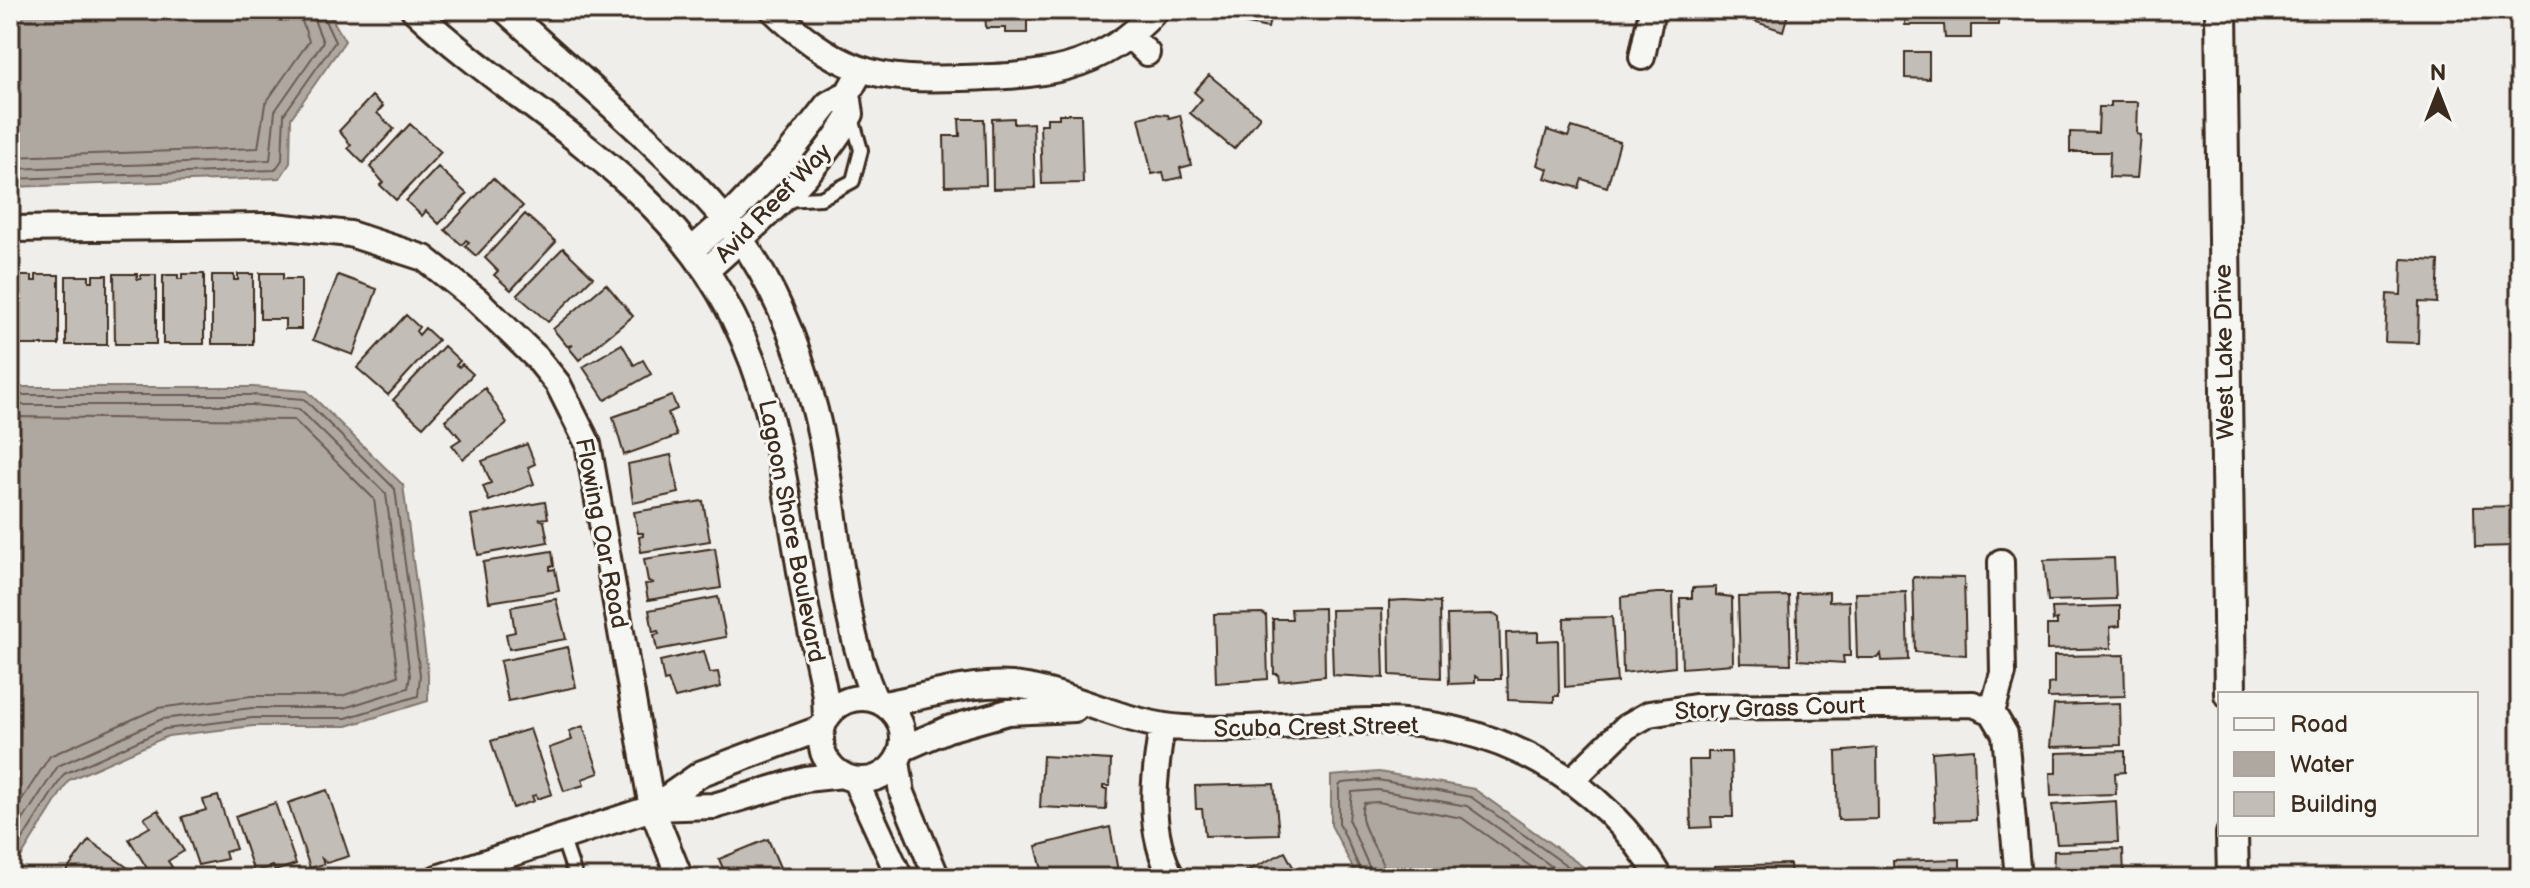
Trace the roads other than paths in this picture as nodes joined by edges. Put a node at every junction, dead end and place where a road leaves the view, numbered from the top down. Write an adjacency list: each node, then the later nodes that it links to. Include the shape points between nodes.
1 (414, 10): 13 (street, Lagoon Shore Boulevard, via 600,158)
2 (505, 10): 12 (street, Lagoon Shore Boulevard, via 650,143)
3 (773, 10): 8 (street, via 819,48)
4 (1156, 10): 8 (street, via 1138,45 1043,74 929,78)
5 (1652, 10): 7 (street)
6 (2221, 10): 16 (street, West Lake Drive)
7 (1642, 57)
8 (861, 70): 9 (street, Avid Reef Way)
9 (850, 103): 10 (street, Avid Reef Way, via 832,144); 10 (lane, via 861,150 853,181 821,198); 12 (street, Avid Reef Way, via 828,104)
10 (781, 200): 12 (street, Avid Reef Way)
11 (10, 229): 25 (street, Flowing Oar Road, via 313,228 392,245 451,276 537,358 558,384 588,444)
12 (733, 230): 13 (street, Avid Reef Way); 14 (street, Avid Reef Way); 17 (street, Lagoon Shore Boulevard, via 774,300 806,377 850,614)
13 (693, 249): 14 (street, Lagoon Shore Boulevard)
14 (707, 270): 20 (street, Lagoon Shore Boulevard, via 751,352 773,419 824,689)
15 (2001, 562): 19 (street, via 2003,673)
16 (2230, 692)
17 (879, 702): 18 (street, Scuba Crest Street, via 1005,684 1048,691); 20 (street, via 842,703); 22 (street, via 900,723)
18 (1109, 712): 21 (street, Scuba Crest Street); 22 (street, Scuba Crest Street, via 1008,712 948,729)
19 (1992, 712): 24 (street, Story Grass Court, via 1957,703 1695,707 1649,714 1626,727); 35 (street, via 2008,749)
20 (824, 723): 23 (street, via 826,760); 25 (street, via 702,773)
21 (1162, 726): 24 (street, Scuba Crest Street, via 1379,721 1443,726 1504,744); 33 (street, via 1152,808 1157,842)
22 (900, 755): 23 (street, via 879,776); 32 (street, via 902,793)
23 (849, 778): 25 (street, via 805,779 714,806); 31 (street)
24 (1572, 780): 34 (street, Scuba Crest Street, via 1638,844)
25 (652, 808): 27 (street); 30 (street, Flowing Oar Road)
26 (2232, 836): 36 (street)
27 (562, 837): 28 (street); 29 (lane)
28 (437, 878)
29 (576, 878)
30 (680, 878)
31 (900, 878)
32 (937, 878)
33 (1172, 878)
34 (1660, 878)
35 (2018, 878)
36 (2233, 878)

